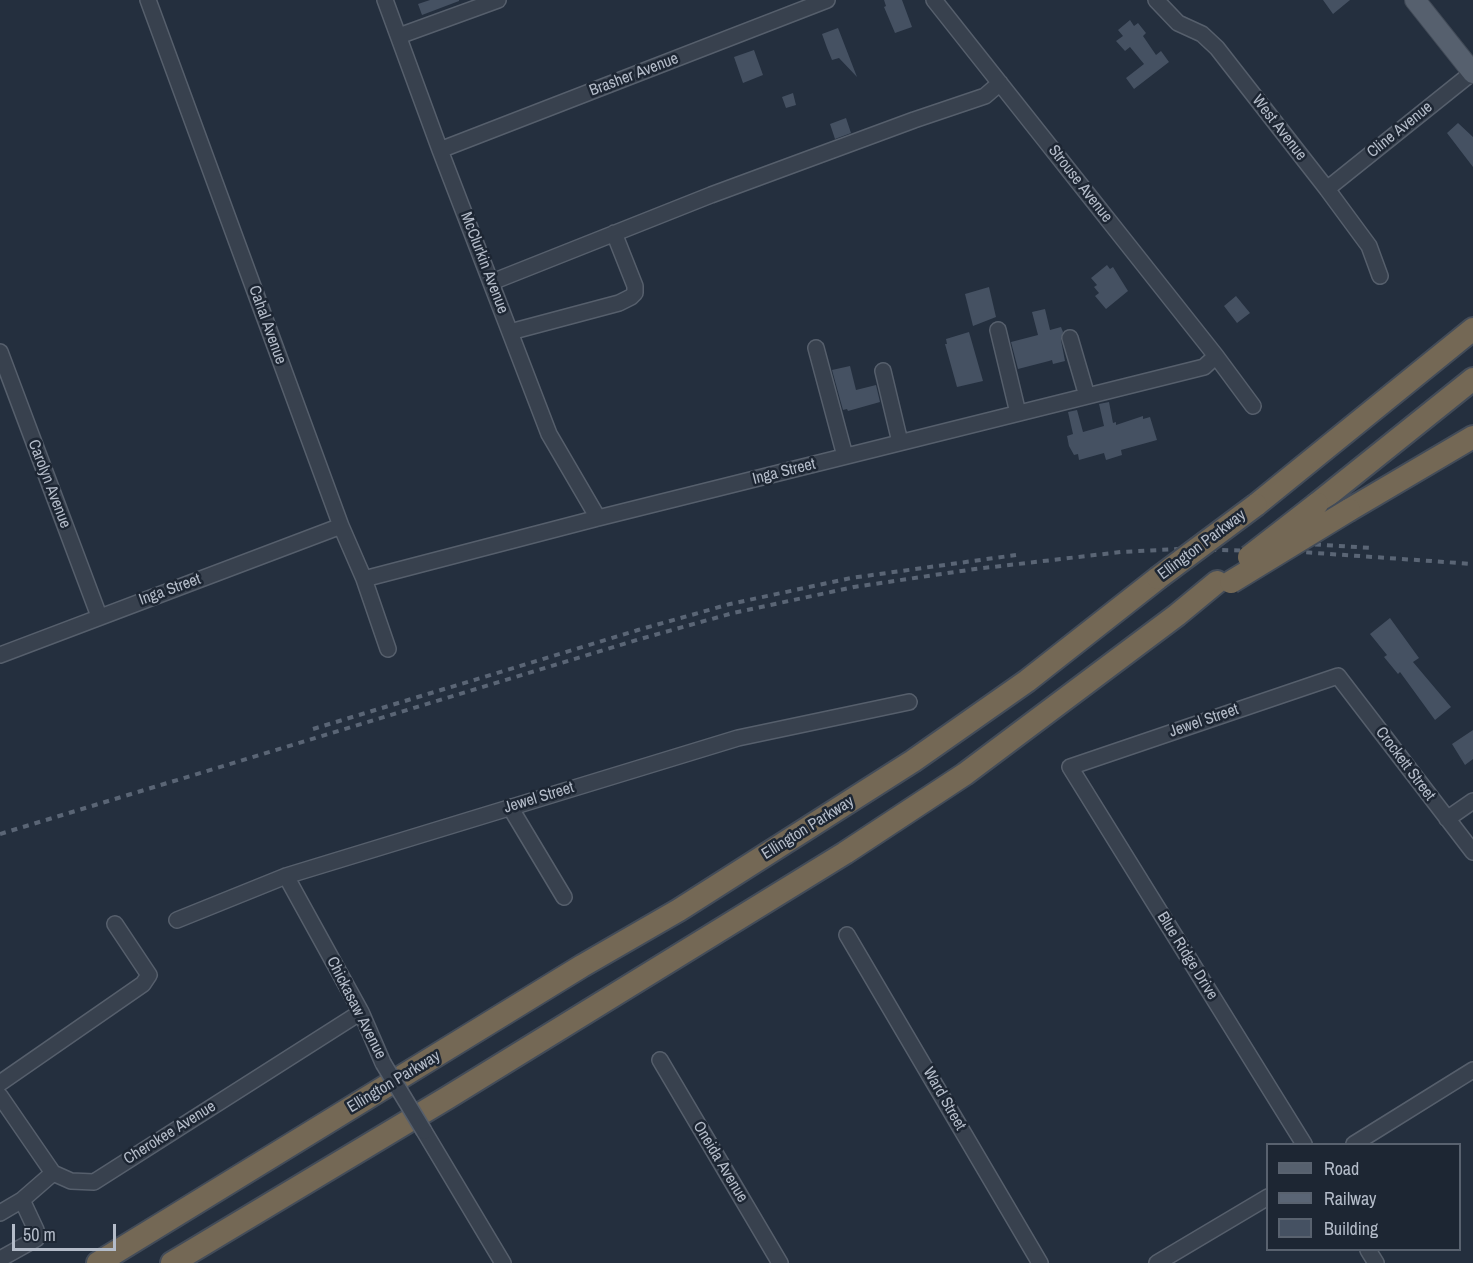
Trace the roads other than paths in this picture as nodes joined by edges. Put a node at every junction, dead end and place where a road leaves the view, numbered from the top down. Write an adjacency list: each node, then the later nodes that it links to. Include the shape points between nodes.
1 (386, 0): 8 (street, McClurkin Avenue)
2 (498, 0): 8 (street)
3 (827, 0): 11 (street, Brasher Avenue)
4 (934, 0): 10 (street, Strouse Avenue)
5 (1156, 0): 12 (street, West Avenue, via 1178,23 1202,34 1217,48)
6 (1415, 0): 9 (main road)
7 (150, 1): 32 (street, Cahal Avenue)
8 (399, 36): 11 (street, McClurkin Avenue)
9 (1473, 72): 12 (street, Cline Avenue)
10 (1000, 83): 13 (street, via 985,96); 22 (street, Strouse Avenue)
11 (440, 150): 15 (street, McClurkin Avenue)
12 (1327, 189): 14 (street, West Avenue, via 1369,246)
13 (615, 233): 15 (street); 18 (street, via 635,286 631,297)
14 (1380, 276)
15 (492, 282): 18 (street, McClurkin Avenue)
16 (1473, 328): 62 (highway, Ellington Parkway, bridge, via 1256,505 1027,681 913,761 679,910)
17 (998, 330): 27 (street)
18 (510, 332): 31 (street, McClurkin Avenue, via 549,435)
19 (1070, 338): 25 (street)
20 (816, 348): 30 (street)
21 (0, 352): 35 (street, Carolyn Avenue)
22 (1216, 357): 25 (street, Inga Street, via 1204,367); 26 (street, Strouse Avenue)
23 (883, 371): 29 (street)
24 (1473, 379): 34 (highway, bridge)
25 (1087, 396): 27 (street, Inga Street)
26 (1253, 406)
27 (1018, 413): 29 (street, Inga Street)
28 (1473, 437): 34 (highway, bridge)
29 (900, 442): 30 (street, Inga Street)
30 (845, 456): 31 (street, Inga Street)
31 (598, 518): 33 (street, Inga Street)
32 (341, 526): 33 (street, Cahal Avenue); 35 (street, Inga Street)
33 (364, 579): 36 (street, Cahal Avenue)
34 (1224, 582): 63 (highway, via 965,774 845,853)
35 (99, 616): 37 (street, Inga Street)
36 (388, 649)
37 (0, 655)
38 (1338, 676): 40 (street, Jewel Street); 43 (street, Crockett Street)
39 (909, 702): 42 (street, Jewel Street, via 738,738)
40 (1070, 767): 55 (street, Blue Ridge Drive)
41 (1473, 801): 43 (street)
42 (510, 807): 45 (street, Jewel Street); 46 (street)
43 (1447, 819): 44 (street, Crockett Street)
44 (1473, 852)
45 (286, 876): 47 (street, Jewel Street); 50 (street, Chickasaw Avenue)
46 (564, 897)
47 (177, 920)
48 (115, 924): 53 (street, via 149,975 143,984)
49 (847, 935): 66 (street, Ward Street)
50 (361, 1012): 57 (street, Cherokee Avenue, via 94,1182 71,1181); 64 (street, Chickasaw Avenue, bridge, via 383,1063)
51 (660, 1060): 65 (street, Oneida Avenue)
52 (1473, 1070): 56 (street)
53 (0, 1083)
54 (0, 1096): 57 (street)
55 (1303, 1143)
56 (1356, 1143)
57 (53, 1173): 59 (street)
58 (1266, 1198): 67 (street)
59 (22, 1200): 60 (street); 61 (street, via 36,1230 36,1239)
60 (0, 1213)
61 (0, 1259)
62 (98, 1263)
63 (172, 1263)
64 (504, 1263)
65 (780, 1263)
66 (1040, 1263)
67 (1156, 1263)

